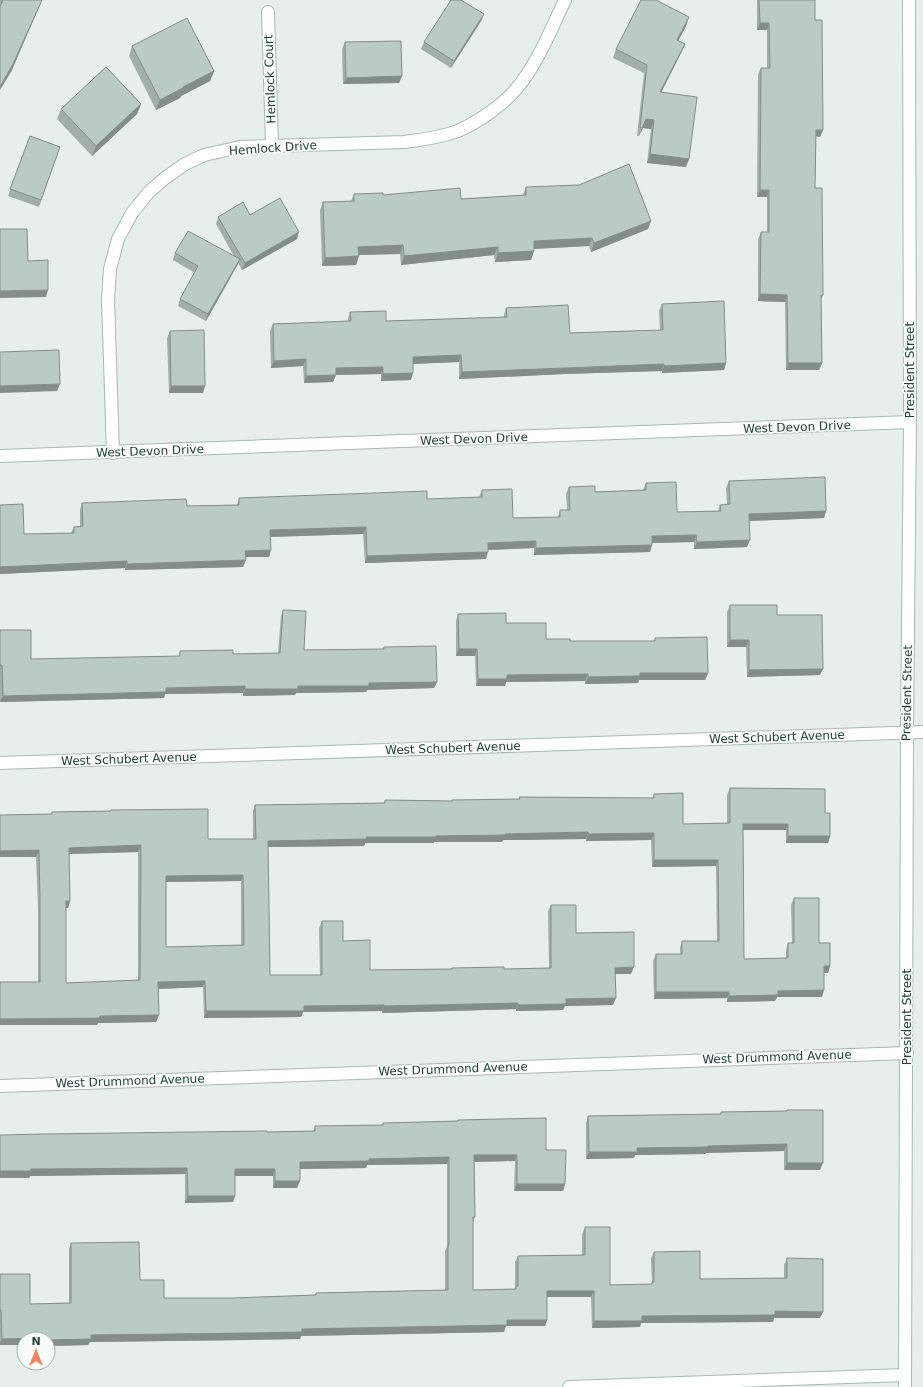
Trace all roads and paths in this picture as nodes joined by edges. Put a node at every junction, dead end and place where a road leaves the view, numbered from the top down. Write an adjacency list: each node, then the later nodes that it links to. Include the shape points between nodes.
1 (565, 0): 4 (street, Hemlock Drive, via 533,63 516,88 496,108 457,131 404,142)
2 (909, 0): 5 (street, President Street)
3 (268, 12): 4 (street, Hemlock Court)
4 (272, 146): 6 (street, Hemlock Drive, via 233,149 204,155 185,164 148,193 132,213 118,239 110,269 108,300)
5 (910, 422): 6 (street, West Devon Drive); 8 (street, President Street)
6 (113, 453): 7 (street, West Devon Drive)
7 (0, 456)
8 (907, 732): 9 (street, West Schubert Avenue); 10 (street, West Schubert Avenue); 11 (street, President Street)
9 (923, 732)
10 (0, 763)
11 (907, 1053): 12 (street, West Drummond Avenue); 13 (street, President Street)
12 (0, 1086)
13 (905, 1381): 14 (street)
14 (569, 1387)

